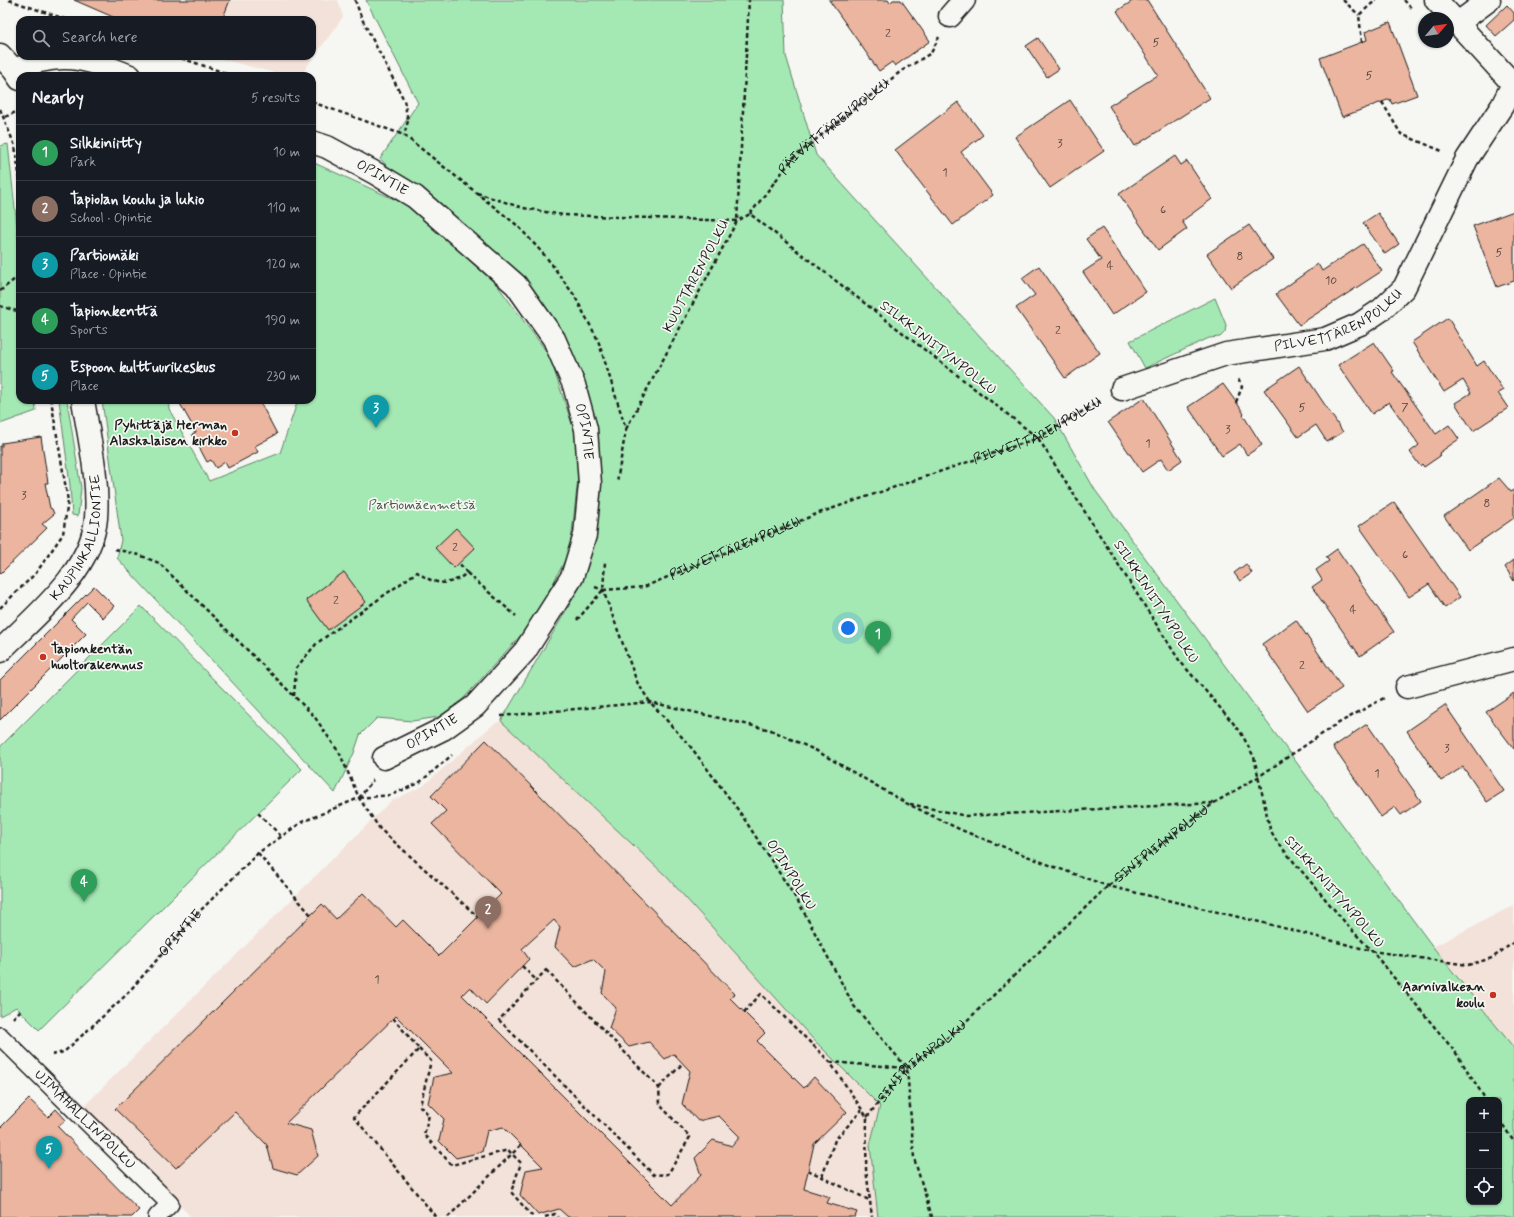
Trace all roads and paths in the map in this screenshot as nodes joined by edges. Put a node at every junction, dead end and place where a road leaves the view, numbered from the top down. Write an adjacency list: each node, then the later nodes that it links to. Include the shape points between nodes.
1 (9, 0): 10 (path)
2 (355, 0): 27 (path, via 362,19 404,100 408,121)
3 (749, 0): 32 (path, KUUTTARENPOLKU)
4 (964, 0): 11 (street)
5 (1343, 0): 9 (path)
6 (1376, 0): 9 (path)
7 (1436, 0): 12 (street)
8 (1489, 0): 12 (street)
9 (1359, 15): 13 (path)
10 (56, 16)
11 (950, 16)
12 (1458, 23): 21 (street)
13 (1362, 42)
14 (931, 53): 31 (path, PÄIVÄTTÄRENPOLKU, via 900,72 793,158)
15 (40, 60): 18 (street)
16 (85, 60): 19 (street)
17 (187, 60): 20 (path)
18 (11, 68)
19 (120, 72)
20 (222, 72)
21 (1514, 84): 30 (street, PILVETTÄRENPOLKU)
22 (1382, 102): 30 (path, via 1401,134)
23 (316, 103): 27 (path)
24 (0, 109): 26 (path)
25 (16, 112): 26 (path)
26 (5, 117): 29 (path)
27 (404, 135): 32 (path, via 477,193 523,208 563,215)
28 (316, 143): 46 (street, OPINTIE, via 375,173 415,197 516,285 554,339 574,385 586,429 590,484 585,535)
29 (16, 153)
30 (1467, 159): 37 (street, PILVETTÄRENPOLKU, via 1404,288 1376,314 1326,339 1226,354)
31 (750, 214): 32 (path); 41 (path, SILKKINIITYNPOLKU)
32 (737, 221): 40 (path, KUUTTARENPOLKU)
33 (16, 278): 34 (path)
34 (0, 291)
35 (0, 306): 36 (path)
36 (16, 311)
37 (1122, 389): 41 (path, PILVETTÄRENPOLKU)
38 (52, 404): 42 (path, via 68,501)
39 (85, 404): 43 (street, KAUPINKALLIONTIE, via 97,495 96,520)
40 (626, 429)
41 (1038, 438): 47 (path, PILVETTÄRENPOLKU, via 819,513 644,587); 58 (path, SILKKINIITYNPOLKU, via 1179,660 1240,732 1254,757)
42 (62, 534): 43 (path); 48 (path, via 36,573)
43 (90, 544): 50 (street, KAUPINKALLIONTIE, via 69,580); 53 (path, via 139,555 159,563)
44 (459, 563): 45 (path)
45 (467, 573): 49 (path, via 510,613); 53 (path, via 455,581 438,583 417,572 316,644 296,668)
46 (572, 577): 47 (path); 49 (street, OPINTIE)
47 (603, 590): 54 (path, OPINPOLKU, via 637,682)
48 (0, 608)
49 (538, 632): 57 (street, OPINTIE, via 526,651 475,706 443,729)
50 (0, 651)
51 (1514, 659): 52 (street)
52 (1407, 687): 58 (path, SINIPIIANPOLKU, via 1337,724)
53 (294, 696): 59 (path, via 314,716 340,754)
54 (650, 702): 55 (path); 60 (path, via 786,735); 79 (path, OPINPOLKU, via 690,746 739,811 799,903 854,1006)
55 (498, 716)
56 (453, 754): 59 (path, OPINTIE, via 419,783 391,796)
57 (384, 758)
58 (1258, 776): 61 (path, SINIPIIANPOLKU); 69 (path, SILKKINIITYNPOLKU, via 1270,829 1277,842)
59 (360, 798): 63 (path, OPINTIE, via 302,822); 67 (path, via 380,829)
60 (906, 803): 61 (path, via 966,816); 65 (path, via 961,830)
61 (1214, 803): 65 (path, SINIPIIANPOLKU)
62 (258, 812): 63 (path)
63 (281, 836): 64 (path, OPINTIE)
64 (258, 853): 66 (path); 76 (path, OPINTIE, via 200,911 125,996 64,1052)
65 (1108, 886): 69 (path); 79 (path, SINIPIIANPOLKU, via 955,1032)
66 (311, 915)
67 (478, 917)
68 (1514, 942): 69 (path, via 1492,958 1468,966)
69 (1372, 951): 81 (path, SILKKINIITYNPOLKU, via 1456,1053)
70 (522, 966): 71 (path)
71 (536, 980): 80 (path, via 546,970); 80 (path, via 499,1020 654,1175 668,1174 690,1137 660,1104)
72 (744, 1012): 77 (path, via 761,994)
73 (393, 1018): 75 (path)
74 (0, 1036): 76 (lane, UIMAHALLINPOLKU)
75 (419, 1049): 87 (path, via 431,1061 420,1106 429,1115 424,1136 452,1165 508,1150); 92 (path, via 354,1117)
76 (27, 1062): 91 (lane, UIMAHALLINPOLKU, via 170,1204)
77 (830, 1062): 79 (path); 82 (path)
78 (683, 1063): 80 (path)
79 (907, 1068): 83 (path, SINIPIIANPOLKU); 98 (path, via 914,1158)
80 (659, 1088)
81 (1484, 1097)
82 (862, 1110): 83 (path); 89 (path, via 835,1140)
83 (867, 1117): 90 (path, via 866,1169)
84 (1502, 1124): 85 (path)
85 (1514, 1142)
86 (521, 1145): 87 (path)
87 (512, 1154): 93 (path); 94 (path, via 520,1163 511,1192)
88 (808, 1170): 89 (path)
89 (822, 1177): 90 (path)
90 (870, 1200): 97 (path)
91 (157, 1217)
92 (436, 1217)
93 (448, 1217)
94 (533, 1217)
95 (546, 1217): 96 (path, via 555,1214)
96 (558, 1217)
97 (872, 1217)
98 (932, 1217)

